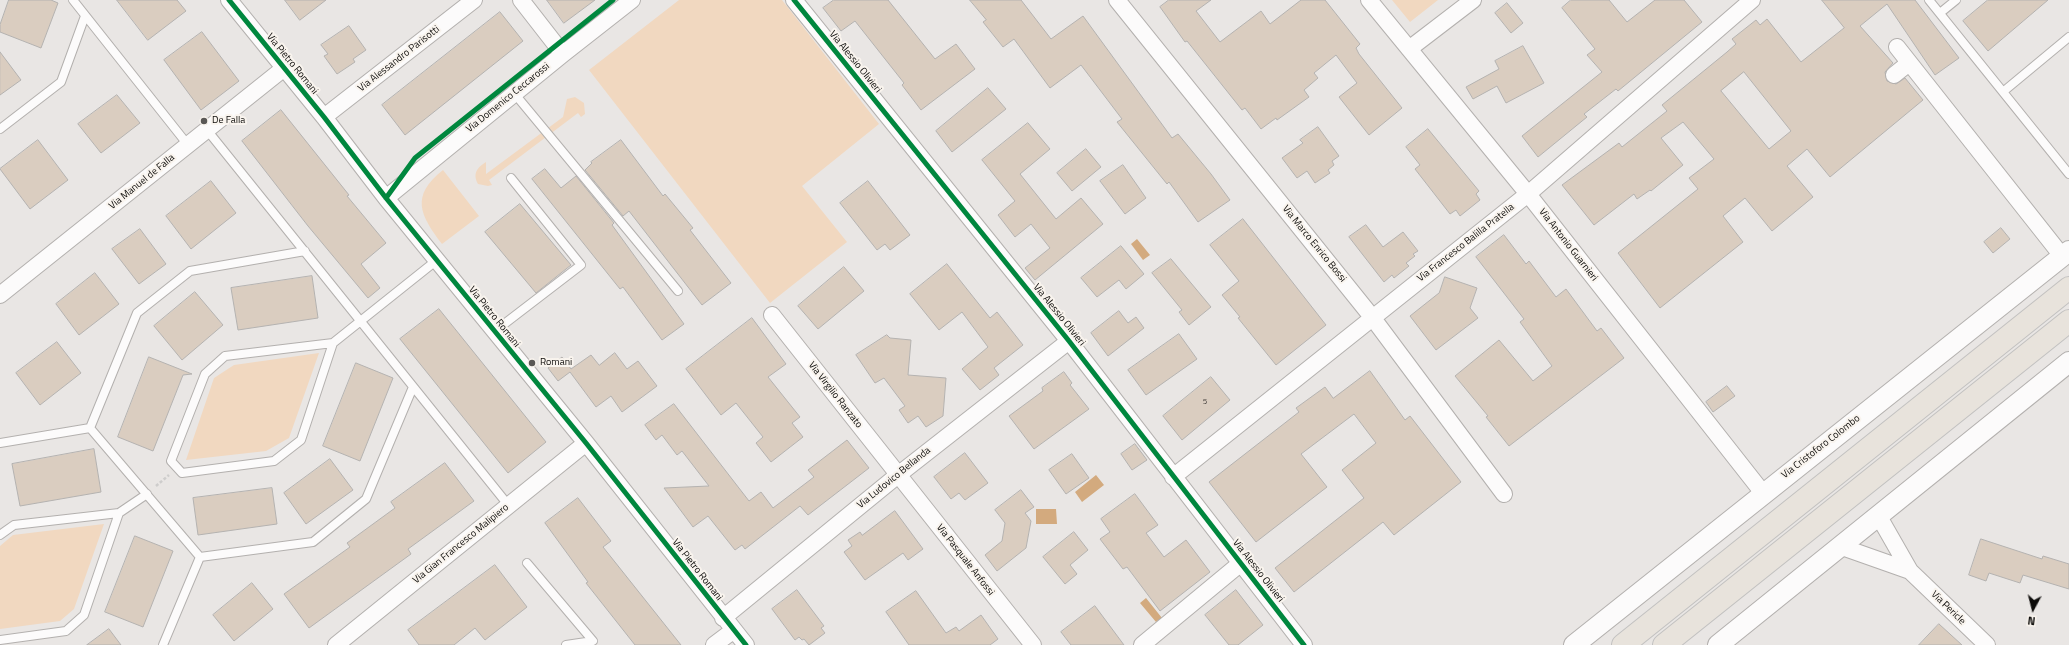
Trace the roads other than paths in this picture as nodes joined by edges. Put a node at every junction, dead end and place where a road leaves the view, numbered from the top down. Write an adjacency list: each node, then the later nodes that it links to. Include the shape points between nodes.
1 (73, 0): 14 (lane)
2 (229, 0): 20 (street, Via Pietro Romani)
3 (474, 0): 24 (street, Via Alessandro Parisotti)
4 (521, 0): 18 (street)
5 (632, 0): 18 (street, Via Domenico Ceccarossi)
6 (1117, 0): 39 (street, Via Marco Enrico Bossi)
7 (1369, 0): 17 (street, Via Antonio Guarnieri)
8 (1473, 0): 17 (street)
9 (1752, 0): 30 (street, Via Francesco Balilla Pratella)
10 (1929, 0): 13 (lane)
11 (1956, 0): 13 (lane)
12 (798, 2): 43 (street, Via Alessio Olivieri)
13 (1940, 13): 22 (lane)
14 (86, 16): 25 (lane, via 61,82); 27 (lane)
15 (2069, 38): 22 (lane)
16 (1897, 47): 19 (street)
17 (1409, 49): 30 (street, Via Antonio Guarnieri)
18 (563, 54): 23 (street, Via Domenico Ceccarossi)
19 (1909, 63): 21 (street); 33 (street)
20 (283, 69): 24 (street, Via Pietro Romani); 26 (street, Via Manuel de Falla)
21 (1894, 75)
22 (2004, 91): 28 (lane)
23 (514, 93): 31 (street, Via Domenico Ceccarossi); 36 (lane)
24 (324, 117): 31 (street, Via Pietro Romani)
25 (0, 129)
26 (207, 130): 27 (street, Via Manuel de Falla); 32 (lane)
27 (188, 145): 37 (street, Via Manuel de Falla)
28 (2069, 174)
29 (510, 178): 42 (lane, via 581,265)
30 (1528, 194): 39 (street, Via Francesco Balilla Pratella); 52 (street, Via Antonio Guarnieri)
31 (386, 198): 34 (street, Via Pietro Romani)
32 (305, 251): 40 (lane); 47 (lane, via 190,270 137,313)
33 (2066, 253): 52 (street, Via Cristoforo Colombo)
34 (437, 260): 40 (lane); 42 (street, Via Pietro Romani)
35 (2069, 288): 76 (main road)
36 (678, 291)
37 (0, 295)
38 (772, 315): 50 (street, Via Virgilio Ranzato)
39 (1372, 317): 51 (street, Via Francesco Balilla Pratella); 54 (street, Via Marco Enrico Bossi)
40 (361, 321): 44 (lane); 46 (lane)
41 (2069, 321): 77 (main road)
42 (495, 331): 49 (street, Via Pietro Romani)
43 (1069, 341): 50 (street, Via Ludovico Bellanda); 51 (street, Via Alessio Olivieri)
44 (333, 342): 44 (lane, via 225,356 205,374 171,461 182,473 274,461 301,440)
45 (2069, 362): 57 (street)
46 (413, 387): 55 (lane); 60 (lane, via 366,499 313,542)
47 (90, 428): 48 (lane); 53 (lane)
48 (0, 443)
49 (586, 443): 55 (street, Via Gian Francesco Malipiero); 64 (street, Via Pietro Romani)
50 (898, 474): 64 (street, Via Ludovico Bellanda); 72 (street, Via Pasquale Anfossi)
51 (1173, 477): 62 (street, Via Alessio Olivieri)
52 (1763, 493): 75 (street, Via Cristoforo Colombo)
53 (147, 494): 56 (lane); 60 (lane)
54 (1504, 494)
55 (509, 506): 68 (street, Via Gian Francesco Malipiero)
56 (119, 513): 58 (lane, via 14,525); 66 (lane, via 84,615 66,631)
57 (1878, 515): 59 (street); 63 (street, Via Pericle)
58 (0, 535)
59 (1842, 546): 63 (street, Via Pericle); 78 (street)
60 (200, 557): 67 (lane)
61 (527, 563): 69 (lane, via 593,641)
62 (1241, 563): 73 (street); 74 (street, Via Alessio Olivieri)
63 (1910, 571): 79 (street, Via Pericle)
64 (723, 618): 65 (street, Via Pietro Romani)
65 (734, 630): 70 (street); 71 (street, Via Pietro Romani)
66 (0, 640)
67 (163, 645)
68 (336, 645)
69 (566, 645)
70 (714, 645)
71 (746, 645)
72 (1033, 645)
73 (1142, 645)
74 (1304, 645)
75 (1574, 645)
76 (1623, 645)
77 (1664, 645)
78 (1718, 645)
79 (1988, 645)

